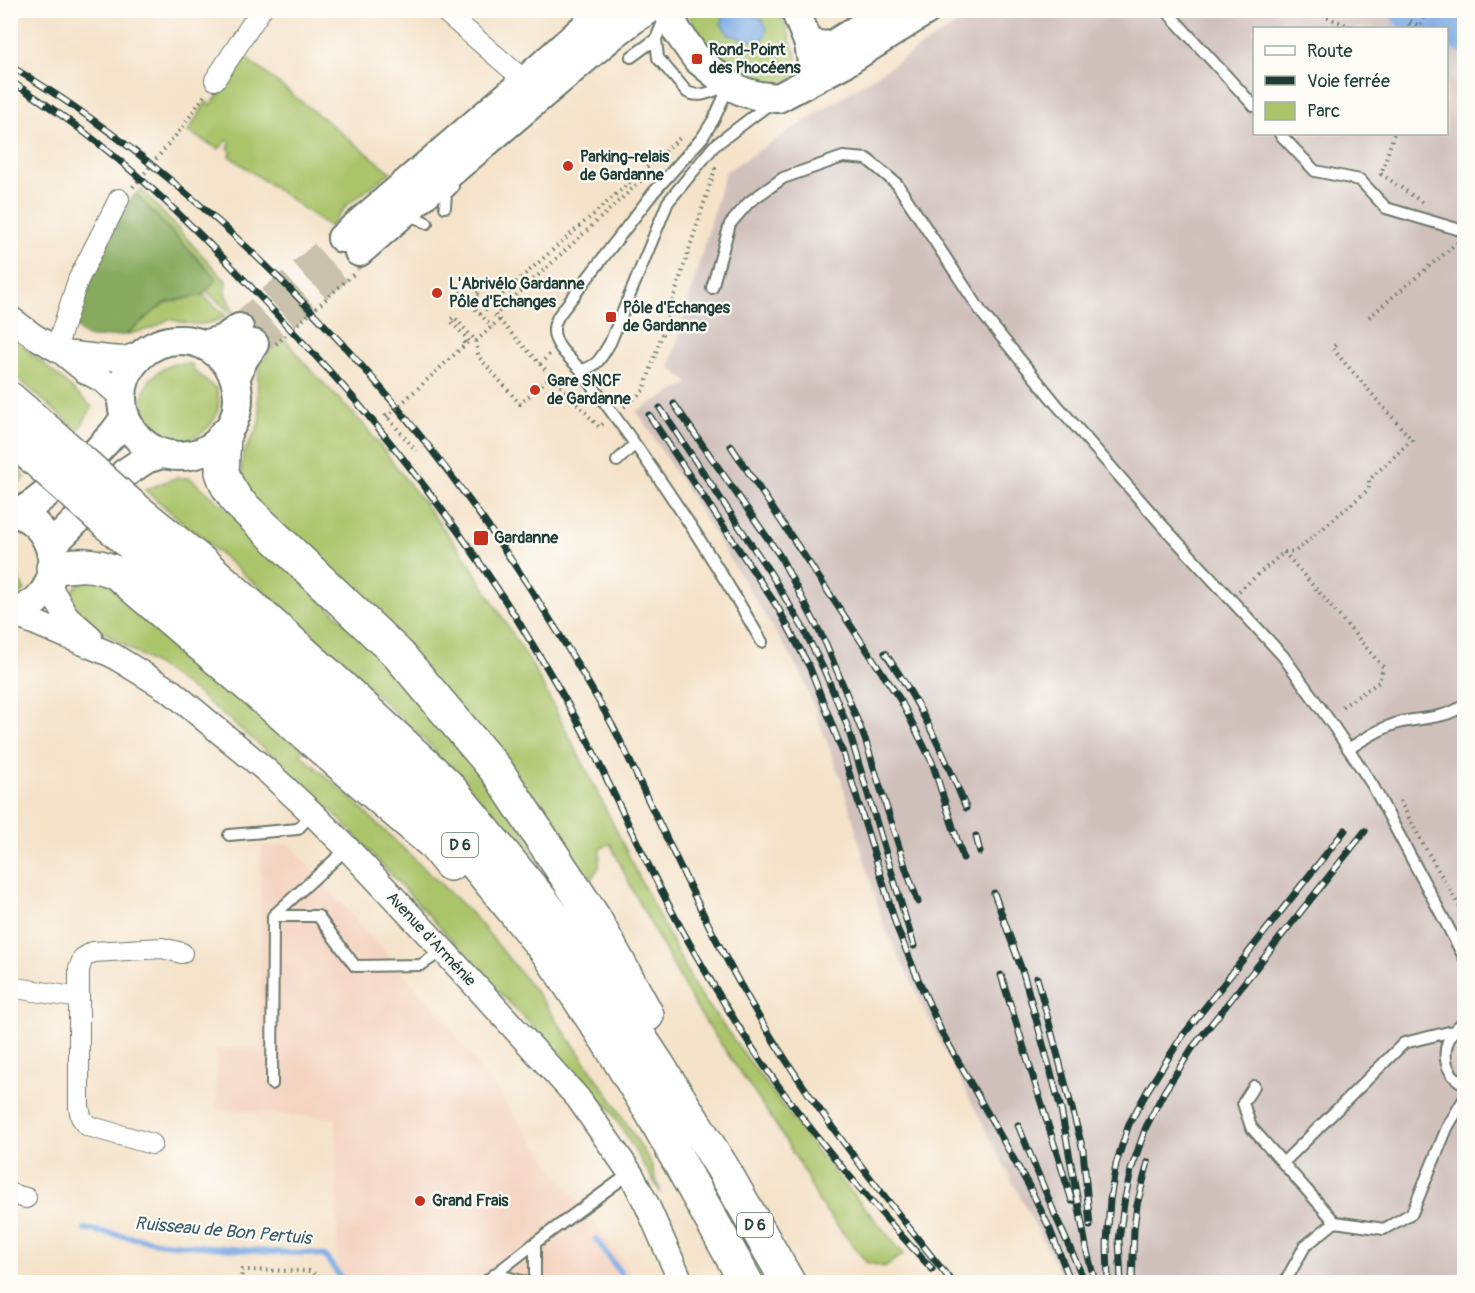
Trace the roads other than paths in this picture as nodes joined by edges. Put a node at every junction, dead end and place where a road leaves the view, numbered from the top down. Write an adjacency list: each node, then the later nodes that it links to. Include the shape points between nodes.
1 (261, 10): 13 (street)
2 (443, 10): 14 (street)
3 (604, 10): 14 (main road)
4 (648, 10): 20 (main road, via 622,27)
5 (795, 10): 11 (main road)
6 (888, 10): 11 (main road, via 834,44)
7 (927, 10): 15 (main road)
8 (1168, 10): 18 (lane)
9 (667, 11): 10 (lane); 16 (main road, via 697,59)
10 (656, 39): 12 (lane); 16 (lane, via 658,58 687,92 706,94)
11 (809, 44): 15 (main road, via 812,62)
12 (631, 57)
13 (215, 80)
14 (525, 81): 23 (main road, via 352,254)
15 (808, 82): 17 (main road)
16 (729, 85): 17 (main road); 31 (lane, via 702,138 653,193 559,315 555,338)
17 (778, 98): 31 (lane, via 714,146 668,202 610,343 591,368)
18 (1253, 105)
19 (1281, 135): 25 (lane, via 1315,171 1360,180 1386,208)
20 (465, 171): 22 (lane, via 446,194); 23 (main road)
21 (119, 200): 29 (street, via 78,280)
22 (445, 207)
23 (397, 218): 24 (lane, via 415,217)
24 (427, 223)
25 (1464, 231)
26 (712, 288): 49 (lane, via 730,224 749,202 783,178 843,157 867,159 897,184 982,313 1057,405 1283,656)
27 (10, 318): 29 (street)
28 (204, 345): 30 (main road, via 172,340); 32 (main road, via 223,359); 32 (main road, via 224,339 254,341)
29 (59, 351): 30 (street, via 117,358); 34 (street, via 105,381)
30 (142, 353): 34 (main road, via 126,375)
31 (581, 370): 37 (lane)
32 (235, 379): 35 (main road, via 238,399 234,419)
33 (10, 399): 41 (highway, D 6)
34 (124, 408): 38 (main road, via 113,434); 39 (main road, via 134,434)
35 (224, 436): 39 (main road, via 206,451 185,457); 67 (highway, via 222,472 237,501 398,654 497,771 594,918 689,1090)
36 (10, 437): 41 (highway, D 6)
37 (635, 444): 40 (lane); 46 (lane, via 707,550)
38 (98, 450)
39 (162, 454): 42 (main road, via 146,459)
40 (617, 461)
41 (50, 468): 42 (highway, D 6, bridge); 43 (main road, via 36,502)
42 (109, 505): 44 (main road); 67 (highway, D 6, via 207,567 446,784 609,991); 71 (highway, D 6, via 282,674 435,814 549,954 601,1030)
43 (15, 512): 44 (main road, via 39,526)
44 (51, 566): 45 (main road, via 40,597); 47 (street, Avenue d'Arménie, via 66,616); 71 (highway, via 81,564 117,573 433,843 565,1008)
45 (11, 613): 47 (street, Avenue d'Arménie)
46 (762, 642)
47 (112, 656): 50 (street, Avenue d'Arménie, via 172,692)
48 (1464, 705): 49 (lane, via 1443,716 1396,723)
49 (1348, 749): 56 (lane, via 1374,786)
50 (312, 813): 51 (lane, via 298,830); 52 (street, Avenue d'Arménie)
51 (229, 835)
52 (346, 846): 53 (lane); 54 (street, Avenue d'Arménie)
53 (273, 916): 54 (lane, via 318,916 355,966 421,965); 61 (lane)
54 (441, 948): 68 (street, Avenue d'Arménie, via 578,1098)
55 (182, 953): 58 (street, via 162,948 93,952 83,958 79,969)
56 (1464, 957)
57 (10, 987): 58 (street)
58 (79, 998): 65 (street, via 81,1117 88,1126)
59 (1464, 1022): 60 (lane)
60 (1453, 1031): 62 (lane, via 1448,1041 1447,1064); 66 (lane, via 1404,1043)
61 (272, 1084)
62 (1464, 1084)
63 (1254, 1086): 66 (lane, via 1243,1103 1251,1127)
64 (1464, 1099): 69 (lane, via 1447,1128 1412,1213 1384,1229)
65 (152, 1144)
66 (1283, 1163): 69 (lane)
67 (722, 1167): 78 (highway, D 6)
68 (631, 1174): 70 (lane); 76 (street, Avenue d'Arménie)
69 (1335, 1222): 79 (lane, via 1305,1246)
70 (535, 1243): 72 (lane); 75 (lane)
71 (724, 1243): 77 (highway, D 6)
72 (495, 1274): 73 (lane); 74 (lane)
73 (485, 1282)
74 (525, 1282)
75 (535, 1282)
76 (681, 1282)
77 (746, 1282)
78 (788, 1282)
79 (1285, 1282)

